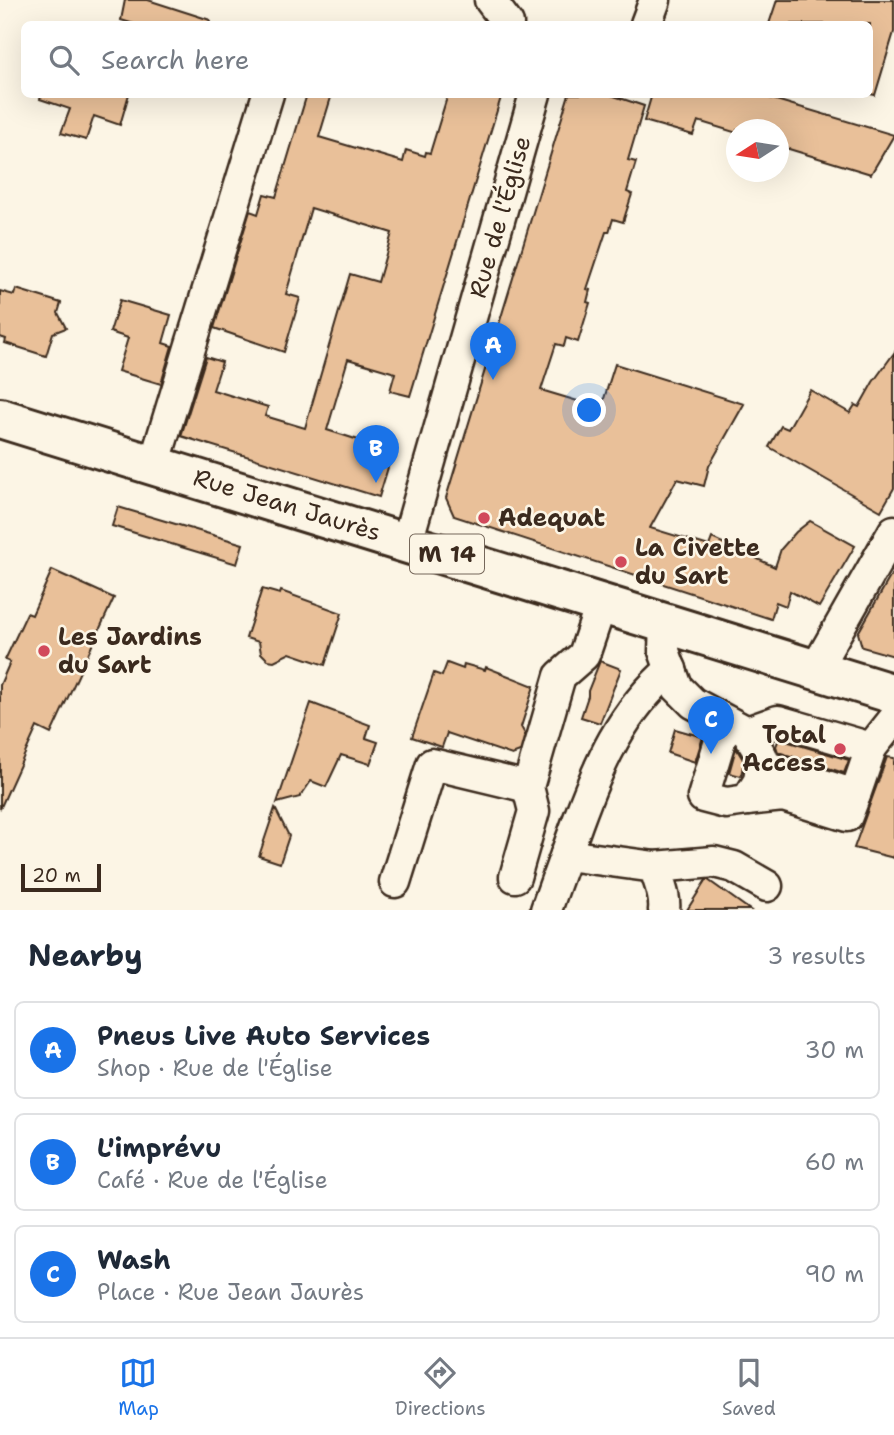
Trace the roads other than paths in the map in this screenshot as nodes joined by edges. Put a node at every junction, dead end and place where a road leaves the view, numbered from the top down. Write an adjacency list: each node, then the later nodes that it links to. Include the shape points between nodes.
1 (490, 0): 3 (street)
2 (655, 0): 4 (street)
3 (506, 21)
4 (647, 21)
5 (267, 98): 8 (street)
6 (534, 98): 10 (street, Rue de l'Église)
7 (0, 418): 8 (main road, Rue Jean Jaurès / M 14)
8 (154, 465): 10 (main road, Rue Jean Jaurès / M 14)
9 (894, 531): 14 (street)
10 (407, 542): 11 (main road, Rue Jean Jaurès / M 14)
11 (602, 603): 12 (main road, Rue Jean Jaurès / M 14); 20 (street, via 584,655 560,676)
12 (665, 622): 13 (street, via 664,651); 14 (main road, Rue Jean Jaurès / M 14)
13 (671, 669): 17 (street, via 677,687 693,704); 23 (street, via 648,688 598,765)
14 (815, 670): 15 (main road, Rue Jean Jaurès / M 14)
15 (894, 694)
16 (894, 719): 18 (street)
17 (737, 726): 18 (street, via 778,721); 19 (street, via 762,757); 22 (street, via 703,797 726,803)
18 (871, 748): 21 (street)
19 (761, 765): 21 (street); 22 (street, via 759,781)
20 (528, 787): 25 (street, via 534,811); 26 (street, via 432,764)
21 (855, 795): 22 (street, via 847,816 783,796)
22 (747, 800)
23 (566, 855): 24 (street); 28 (street)
24 (655, 867): 27 (street, via 714,862 734,867); 29 (street)
25 (515, 877)
26 (395, 882)
27 (767, 886)
28 (547, 910)
29 (664, 910)

